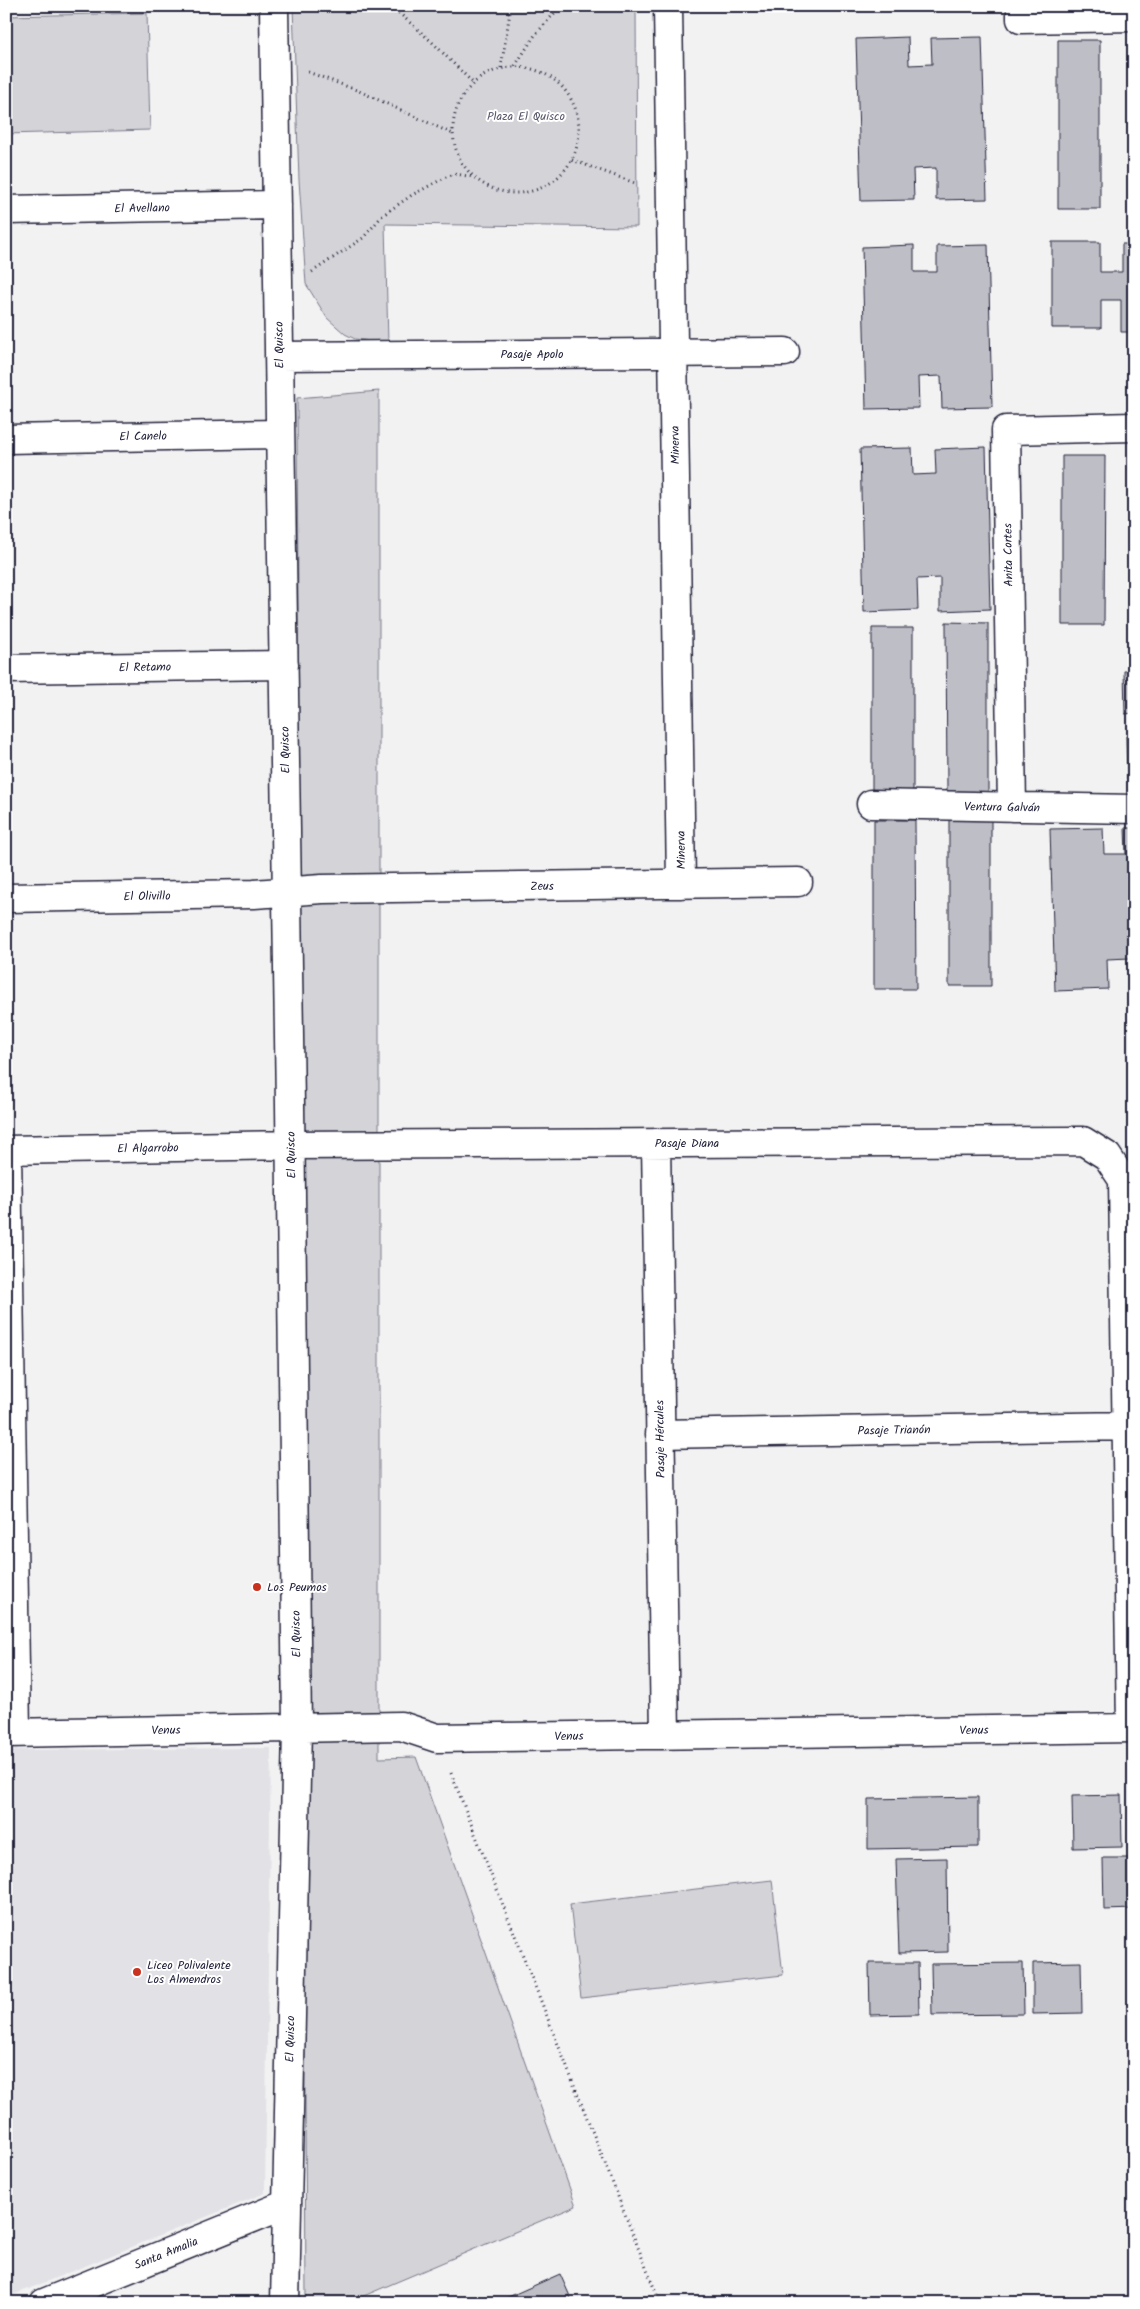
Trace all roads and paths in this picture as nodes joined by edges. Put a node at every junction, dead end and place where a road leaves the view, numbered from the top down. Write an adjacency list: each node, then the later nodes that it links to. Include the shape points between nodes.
1 (274, 6): 8 (street, El Quisco)
2 (391, 6): 11 (path)
3 (511, 6): 10 (path)
4 (561, 6): 9 (path, via 535,35)
5 (668, 6): 15 (street, Minerva)
6 (1021, 6): 7 (street, via 1021,18)
7 (1134, 17)
8 (275, 59): 12 (path, via 359,91); 16 (street, El Quisco)
9 (514, 67): 10 (path); 13 (path, via 536,69 566,90 576,109 579,139)
10 (501, 68): 11 (path)
11 (473, 83): 12 (path, via 459,100)
12 (452, 134): 14 (path, via 458,155)
13 (572, 160): 14 (path, via 548,185 528,192 492,189); 15 (path)
14 (474, 177): 18 (path, via 448,176 412,195 383,215 363,238)
15 (671, 195): 19 (street, Minerva)
16 (277, 205): 17 (street, El Avellano); 18 (street, El Quisco)
17 (6, 210)
18 (278, 293): 21 (street, El Quisco)
19 (673, 352): 20 (street, Pasaje Apolo); 21 (street, Pasaje Apolo); 31 (street, Minerva)
20 (786, 352)
21 (279, 356): 23 (street, El Quisco)
22 (1134, 427): 28 (street, Anita Cortes, via 1006,430)
23 (280, 434): 24 (street, El Canelo); 25 (street, El Quisco)
24 (6, 439)
25 (284, 665): 26 (street, El Retamo); 32 (street, El Quisco)
26 (6, 670)
27 (870, 804): 28 (street, Ventura Galván)
28 (1012, 807): 29 (street, Ventura Galván)
29 (1134, 809)
30 (798, 882): 31 (street, Zeus)
31 (681, 884): 32 (street, Zeus)
32 (287, 892): 33 (street, El Olivillo); 35 (street, El Quisco)
33 (6, 898)
34 (656, 1143): 35 (street, Pasaje Diana); 37 (street, Pasaje Diana, via 1083,1141 1107,1156 1123,1180); 38 (street, Pasaje Hércules)
35 (290, 1145): 36 (street, El Algarrobo); 40 (street, El Quisco)
36 (7, 1150): 39 (street)
37 (1128, 1426): 38 (street, Pasaje Trianón); 41 (street)
38 (660, 1434): 43 (street, Pasaje Hércules)
39 (9, 1448): 42 (street)
40 (296, 1728): 42 (street, Venus); 44 (street, Venus, via 401,1726); 45 (street, El Quisco)
41 (1133, 1728): 43 (street, Venus)
42 (11, 1733)
43 (664, 1734): 44 (street, Venus)
44 (437, 1738): 48 (path)
45 (287, 2204): 46 (street, Santa Amalia); 47 (street, El Quisco)
46 (44, 2303)
47 (285, 2303)
48 (660, 2303)

